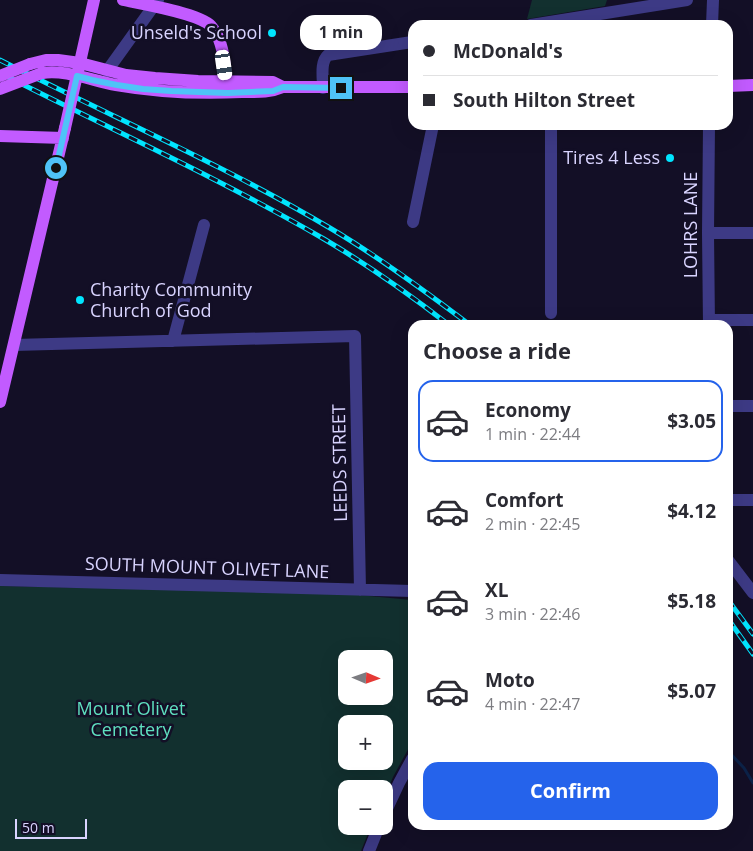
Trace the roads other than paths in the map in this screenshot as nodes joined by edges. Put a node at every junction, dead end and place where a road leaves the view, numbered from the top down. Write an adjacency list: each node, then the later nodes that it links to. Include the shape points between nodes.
1 (94, 0): 9 (main road)
2 (123, 0): 5 (main road)
3 (687, 0): 6 (street)
4 (713, 0): 7 (street)
5 (156, 3): 10 (street); 14 (main road, via 210,25 222,49)
6 (574, 20)
7 (712, 20)
8 (408, 43): 16 (street, via 328,55 323,64)
9 (78, 69): 10 (main road); 11 (main road, bridge, via 58,60 46,60); 14 (main road, via 101,82 143,89); 17 (main road, bridge, via 42,73); 21 (main road, bridge)
10 (107, 71): 14 (main road)
11 (0, 76)
12 (753, 85): 13 (main road)
13 (733, 86)
14 (227, 87): 16 (main road, via 274,82 283,87)
15 (408, 87): 16 (main road)
16 (323, 88)
17 (0, 89)
18 (432, 130): 23 (street)
19 (551, 130): 27 (street)
20 (709, 130): 26 (street, LOHRS LANE)
21 (64, 133): 22 (main road); 32 (main road)
22 (0, 136)
23 (414, 222)
24 (204, 225): 31 (street)
25 (753, 233): 26 (street)
26 (708, 234): 28 (street, LOHRS LANE)
27 (551, 313)
28 (709, 320)
29 (753, 320): 30 (street)
30 (733, 321)
31 (173, 341): 32 (street); 40 (street, LEEDS STREET, via 356,336)
32 (14, 345): 33 (main road)
33 (0, 402)
34 (733, 406): 35 (street)
35 (753, 406)
36 (733, 500): 37 (street)
37 (753, 500)
38 (733, 567): 42 (street)
39 (0, 580): 40 (street, SOUTH MOUNT OLIVET LANE)
40 (360, 590): 41 (street, SOUTH MOUNT OLIVET LANE)
41 (408, 591)
42 (753, 593)
43 (408, 766): 44 (street)
44 (393, 796)
45 (375, 835): 46 (street)
46 (369, 851)

